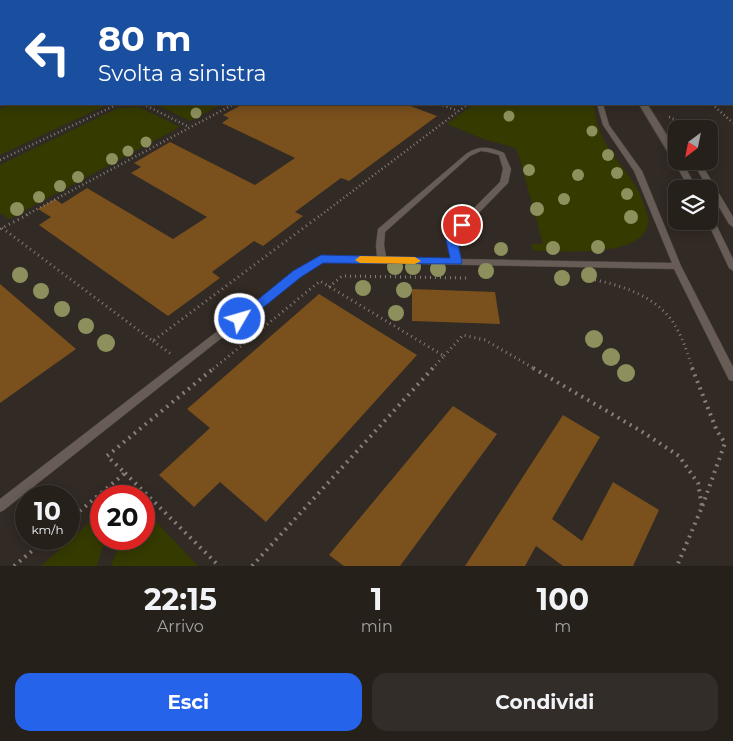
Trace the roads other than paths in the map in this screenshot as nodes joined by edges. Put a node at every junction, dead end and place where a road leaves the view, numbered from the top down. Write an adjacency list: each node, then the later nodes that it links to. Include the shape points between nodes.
1 (600, 105): 9 (lane, via 606,125 638,171)
2 (644, 105): 3 (street)
3 (668, 144)
4 (701, 170): 5 (lane)
5 (733, 224)
6 (715, 230): 10 (lane)
7 (382, 260): 8 (lane); 8 (lane, via 382,231 468,155 486,148 502,154 507,169 504,183 462,225 452,240); 12 (lane, via 321,259 297,274)
8 (457, 262): 9 (lane)
9 (677, 266): 11 (lane)
10 (733, 268)
11 (733, 377)
12 (0, 506)

